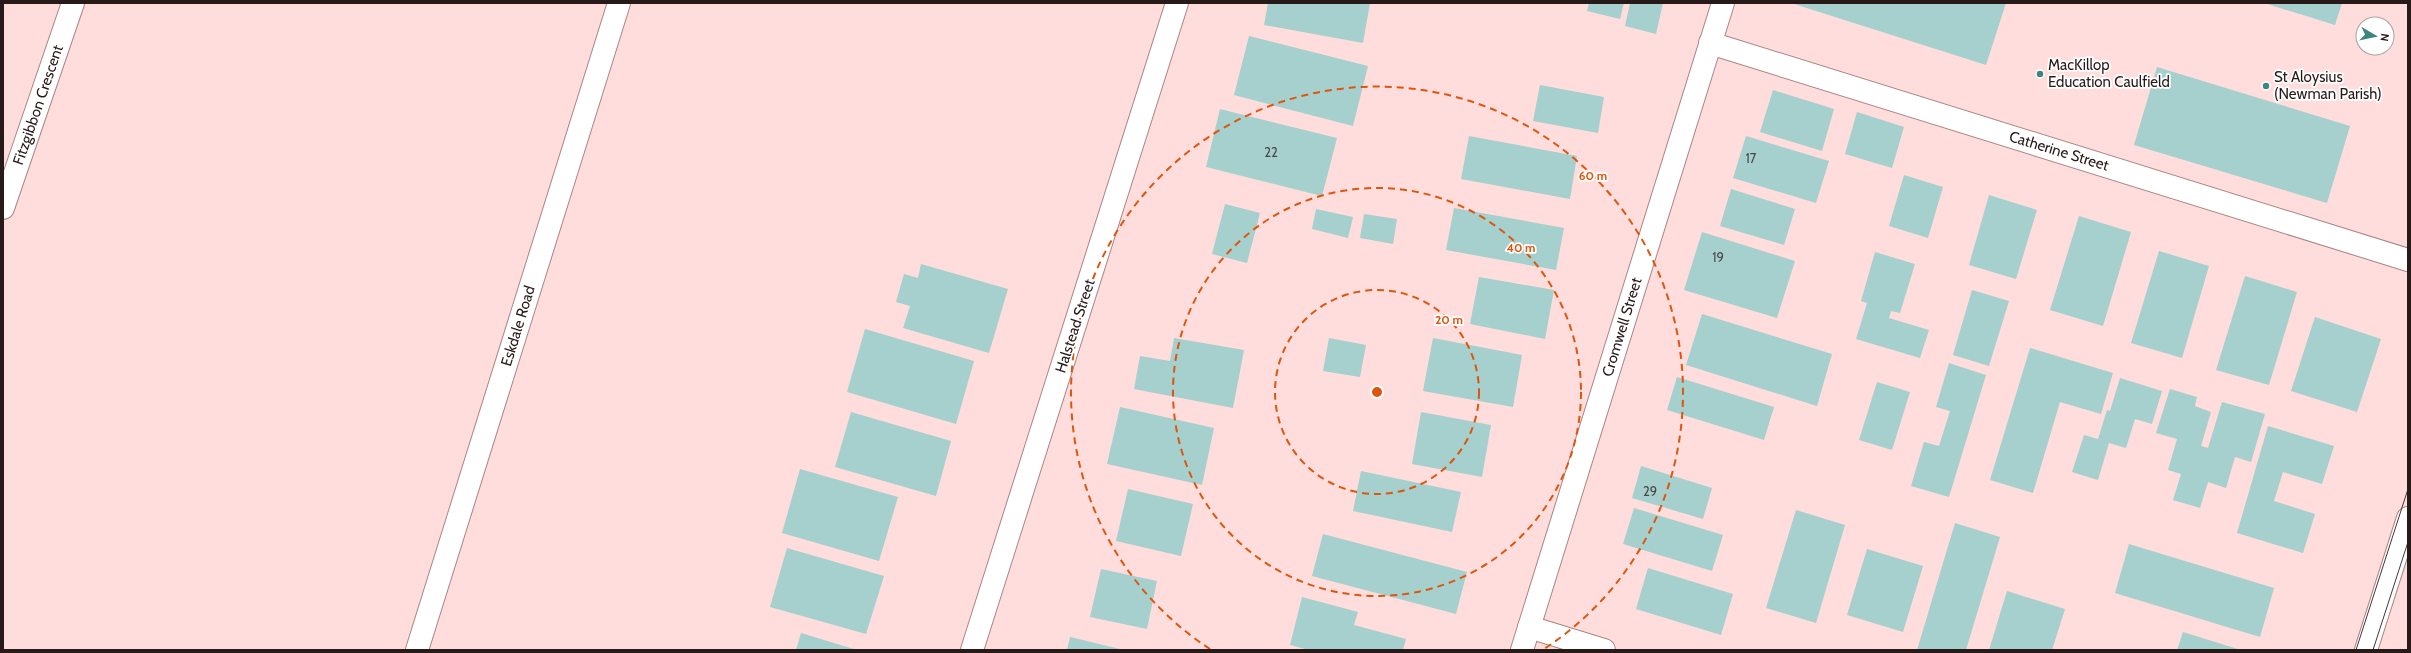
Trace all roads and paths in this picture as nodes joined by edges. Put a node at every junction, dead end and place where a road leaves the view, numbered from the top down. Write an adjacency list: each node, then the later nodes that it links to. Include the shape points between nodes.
1 (73, 3): 6 (street, Fitzgibbon Crescent)
2 (619, 3): 10 (street, Eskdale Road)
3 (1177, 3): 11 (street, Halstead Street)
4 (1723, 3): 5 (street, Cromwell Street)
5 (1710, 43): 7 (street, Catherine Street); 9 (street, Cromwell Street)
6 (3, 208)
7 (2408, 260)
8 (2408, 518): 14 (street)
9 (1529, 627): 12 (street, Cromwell Street); 13 (street)
10 (417, 650)
11 (972, 650)
12 (1522, 650)
13 (1604, 650)
14 (2366, 650)

